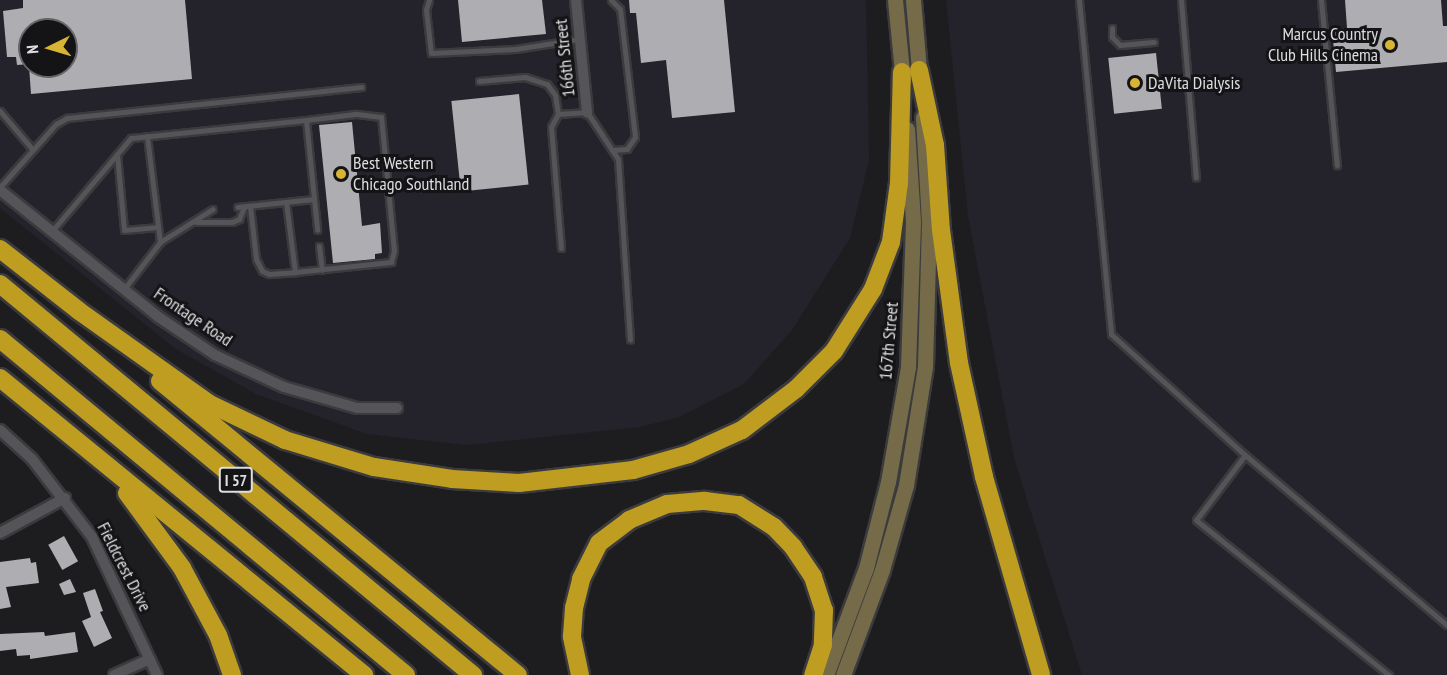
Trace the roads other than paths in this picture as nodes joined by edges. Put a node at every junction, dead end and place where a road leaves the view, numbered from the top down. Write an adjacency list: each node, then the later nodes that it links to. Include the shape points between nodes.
1 (429, 0): 10 (lane, via 426,10 431,52 515,49)
2 (576, 0): 10 (street, 166th Street)
3 (611, 0): 21 (lane, via 620,9 635,136 627,149)
4 (895, 0): 12 (main road, 167th Street)
5 (913, 0): 12 (main road, 167th Street)
6 (1079, 0): 50 (lane, via 1111,334)
7 (1181, 0): 24 (lane)
8 (1321, 0): 23 (lane)
9 (1112, 28): 11 (lane, via 1112,37 1120,45)
10 (580, 39): 16 (street, 166th Street)
11 (1154, 42)
12 (910, 71): 43 (highway, via 891,242 873,289 834,351 796,389 742,430 677,458 633,470 519,483 452,479 374,467 285,440 210,404); 64 (main road, 167th Street, via 913,221 908,367 888,482 866,568); 65 (main road, 167th Street, via 929,222 925,366 906,485 882,570); 66 (highway, via 935,145 941,230 959,363 984,477)
13 (479, 81): 17 (lane, via 525,77 547,84 555,95)
14 (361, 87): 20 (lane, via 67,118 56,124)
15 (0, 111): 20 (lane)
16 (587, 112): 17 (lane); 21 (lane)
17 (558, 114): 37 (lane, via 550,137)
18 (306, 120): 19 (lane); 26 (lane); 39 (lane, via 355,114 381,117 394,251 391,262)
19 (147, 136): 22 (lane, via 131,138); 32 (lane)
20 (33, 150): 25 (lane)
21 (612, 150): 45 (lane, via 618,159)
22 (117, 154): 32 (lane, via 124,230); 34 (lane)
23 (1337, 165)
24 (1196, 177)
25 (0, 189): 34 (street, Frontage Road)
26 (314, 199): 27 (lane); 33 (lane)
27 (286, 202): 28 (lane); 40 (lane)
28 (247, 206): 29 (lane); 31 (lane, via 239,219 232,222); 40 (lane, via 256,259 262,271)
29 (237, 207)
30 (213, 209): 31 (lane)
31 (196, 222): 35 (lane)
32 (157, 227): 35 (lane)
33 (317, 230)
34 (52, 231): 42 (street, Frontage Road)
35 (160, 242): 42 (lane)
36 (319, 246): 39 (lane)
37 (561, 248)
38 (0, 249): 43 (highway)
39 (322, 270): 40 (lane)
40 (295, 272)
41 (0, 284): 60 (highway, I 57)
42 (124, 289): 47 (street, Frontage Road, via 215,355 284,387 357,408)
43 (79, 311): 61 (highway, via 329,523)
44 (0, 339): 59 (highway, I 57)
45 (630, 340)
46 (0, 378): 49 (highway)
47 (397, 408)
48 (0, 430): 51 (street, Fieldcrest Drive, via 32,459)
49 (80, 444): 57 (highway, via 123,489 171,550 203,604); 58 (highway)
50 (1245, 455): 53 (lane); 67 (lane, via 1196,520)
51 (65, 498): 52 (street); 54 (street, Fieldcrest Drive, via 104,557)
52 (0, 533)
53 (1447, 625)
54 (150, 659): 55 (street); 56 (street, Fieldcrest Drive)
55 (114, 675)
56 (157, 675)
57 (232, 675)
58 (364, 675)
59 (405, 675)
60 (472, 675)
61 (518, 675)
62 (580, 675): 63 (highway, via 572,636 574,608 581,579 598,543 629,520 667,504 705,501 739,505 774,527 794,547 813,577 824,610 822,645)
63 (813, 675)
64 (826, 675)
65 (843, 675)
66 (1041, 675)
67 (1389, 675)

